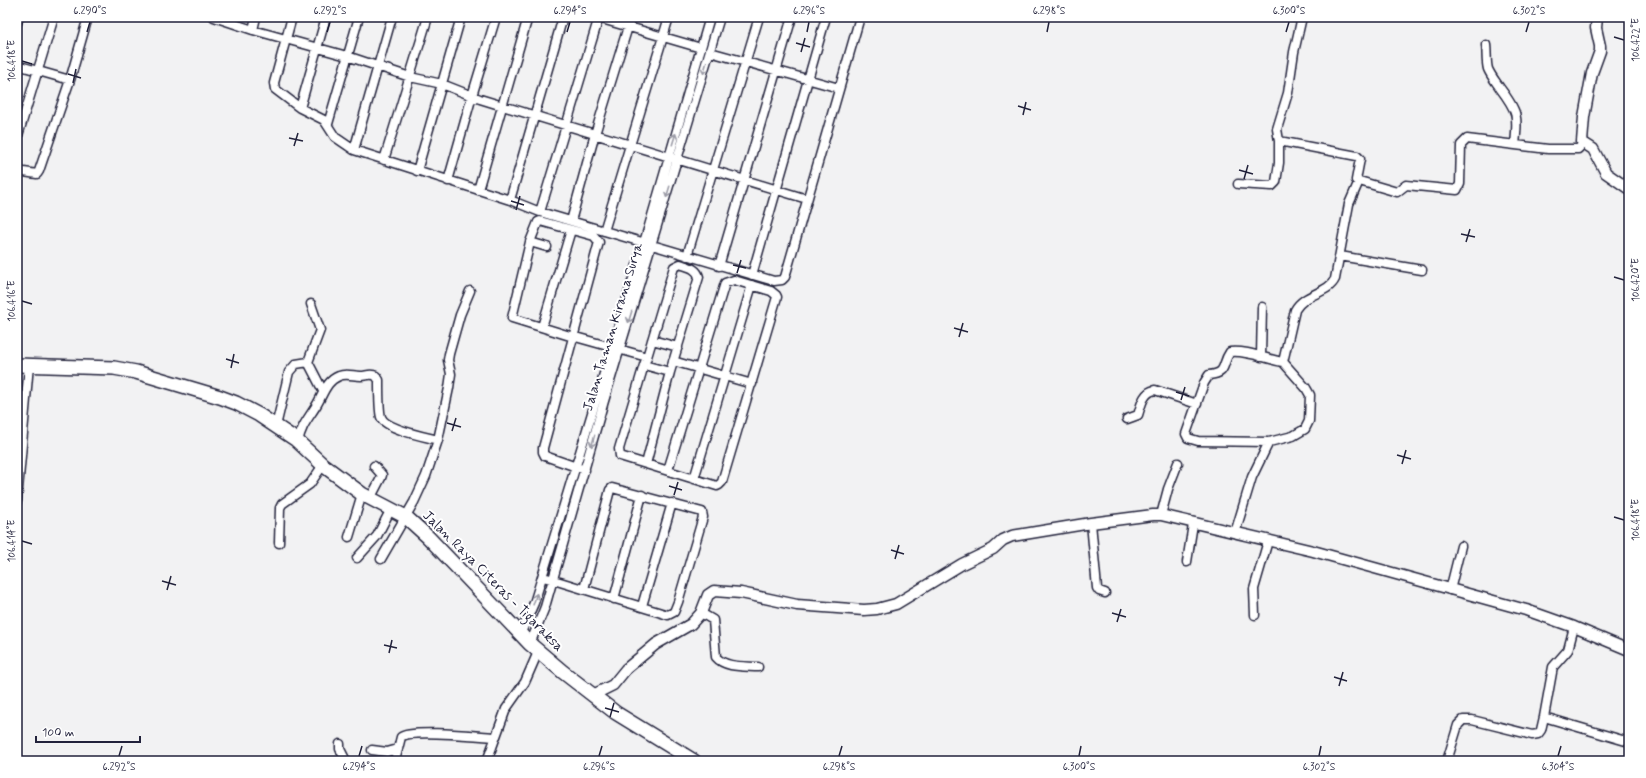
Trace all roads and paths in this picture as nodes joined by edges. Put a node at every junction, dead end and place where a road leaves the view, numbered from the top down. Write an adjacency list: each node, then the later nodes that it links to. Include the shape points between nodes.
1 (19, 17): 26 (street)
2 (54, 17): 40 (street)
3 (88, 17): 43 (street)
4 (256, 17): 28 (street)
5 (292, 17): 30 (street)
6 (326, 17): 32 (street)
7 (359, 17): 35 (street)
8 (392, 17): 38 (street)
9 (428, 17): 41 (street)
10 (461, 17): 44 (street)
11 (496, 17): 46 (street)
12 (528, 17): 47 (street)
13 (563, 17): 49 (street)
14 (598, 17): 27 (street); 51 (street)
15 (631, 17): 27 (street)
16 (669, 17): 29 (street)
17 (710, 17): 33 (street, Jalan Taman Kirana Surya)
18 (720, 17): 34 (street, Jalan Taman Kirana Surya)
19 (758, 17): 36 (street)
20 (792, 17): 39 (street)
21 (826, 17): 42 (street)
22 (860, 17): 45 (street)
23 (1302, 17): 54 (street, via 1288,93 1276,129)
24 (1596, 17): 55 (street, via 1600,52 1589,89 1581,139)
25 (219, 18): 28 (street)
26 (17, 23)
27 (628, 27): 29 (street); 52 (street)
28 (252, 30): 30 (street)
29 (664, 37): 33 (street); 56 (street)
30 (285, 39): 32 (street); 48 (street, via 274,86)
31 (1486, 45): 57 (street, via 1491,75 1515,112)
32 (317, 47): 35 (street); 48 (street)
33 (701, 48): 59 (street, Jalan Taman Kirana Surya, one-way to 33)
34 (710, 52): 36 (street); 60 (street, Jalan Taman Kirana Surya, one-way to 60)
35 (347, 56): 38 (street); 50 (street)
36 (745, 62): 39 (street); 63 (street)
37 (17, 65): 40 (street)
38 (377, 66): 41 (street); 58 (street)
39 (776, 70): 42 (street); 65 (street)
40 (38, 71): 43 (street); 53 (street)
41 (410, 76): 44 (street); 61 (street)
42 (807, 79): 45 (street); 69 (street)
43 (70, 80): 64 (street, via 39,171 36,174)
44 (442, 84): 46 (street); 62 (street)
45 (839, 88): 72 (street)
46 (472, 96): 47 (street); 66 (street)
47 (502, 106): 49 (street); 71 (street)
48 (300, 108): 50 (street, via 315,114)
49 (534, 115): 51 (street); 73 (street)
50 (328, 124): 58 (street, via 335,137)
51 (566, 124): 52 (street); 74 (street)
52 (595, 134): 56 (street); 75 (street)
53 (17, 139)
54 (1279, 141): 67 (street, via 1357,156 1360,159 1356,179); 68 (street, via 1279,163 1274,184 1267,187)
55 (1583, 144): 57 (street, via 1578,149); 70 (street, via 1593,149 1606,173)
56 (630, 145): 59 (street); 76 (street)
57 (1515, 145): 67 (street, via 1471,139 1464,141 1461,145 1460,184 1455,191 1406,185 1397,192)
58 (354, 150): 61 (street)
59 (668, 156): 60 (street); 78 (street, Jalan Taman Kirana Surya)
60 (678, 159): 63 (street); 78 (street, Jalan Taman Kirana Surya, one-way to 78)
61 (384, 160): 62 (street)
62 (417, 170): 66 (street)
63 (714, 170): 65 (street); 80 (street)
64 (17, 171)
65 (744, 179): 69 (street); 82 (street)
66 (448, 181): 71 (street)
67 (1359, 181): 81 (street, via 1349,204)
68 (1238, 184)
69 (776, 189): 72 (street); 84 (street)
70 (1629, 189)
71 (478, 190): 73 (street)
72 (807, 199): 84 (street, via 785,277 774,281)
73 (510, 200): 74 (street)
74 (540, 212): 75 (street)
75 (571, 226): 76 (street); 77 (street, via 540,221 536,223); 89 (street); 90 (street, via 594,236 599,242)
76 (604, 231): 78 (street)
77 (530, 242): 79 (street); 89 (street, via 512,318)
78 (648, 244): 80 (street); 93 (street, Jalan Taman Kirana Surya)
79 (547, 246)
80 (687, 256): 82 (street)
81 (1340, 256): 83 (street); 98 (street, via 1332,284 1298,304)
82 (719, 266): 84 (street)
83 (1422, 270)
84 (752, 275)
85 (752, 285): 101 (street, via 734,280 725,283); 103 (street); 104 (street, via 774,292 777,297)
86 (470, 291): 109 (street, via 449,354 452,374)
87 (311, 304): 97 (street, via 320,330)
88 (1262, 307): 95 (street)
89 (542, 327): 90 (street)
90 (572, 336): 93 (street); 116 (street, via 543,452 545,456)
91 (652, 340): 92 (street); 92 (street, via 674,267 680,264 695,269 699,276); 94 (street)
92 (678, 347): 96 (street)
93 (616, 349): 94 (street); 116 (street, Jalan Taman Kirana Surya); 117 (street, Jalan Taman Kirana Surya, one-way to 117)
94 (647, 357): 100 (street)
95 (1261, 357): 98 (street); 106 (street, via 1230,352 1220,373 1207,377)
96 (673, 361): 101 (street); 102 (street)
97 (308, 362): 105 (street); 108 (street, via 296,364 289,372)
98 (1283, 362): 111 (street, via 1310,395 1309,421 1301,433)
99 (23, 365): 108 (main road, Jalan Raya Citeras - Tigaraksa, via 114,368 136,372 236,403); 122 (street)
100 (644, 365): 102 (street); 113 (street, via 618,452 620,456)
101 (698, 369): 103 (street); 118 (street)
102 (670, 372): 113 (street)
103 (725, 376): 104 (street); 119 (street)
104 (752, 384): 119 (street, via 720,484 717,486)
105 (324, 391): 109 (street, via 330,382 340,375 374,375 379,380 380,412 384,422 406,432); 110 (street, via 303,424)
106 (1197, 404): 107 (street, via 1155,390 1145,396 1138,415); 111 (street, via 1186,434 1190,439)
107 (1127, 419)
108 (276, 426): 110 (main road, Jalan Raya Citeras - Tigaraksa)
109 (438, 440): 126 (street, via 426,476)
110 (298, 442): 114 (main road, Jalan Raya Citeras - Tigaraksa)
111 (1269, 442): 129 (street, via 1252,477)
112 (1178, 463): 125 (street)
113 (646, 464): 118 (street)
114 (323, 465): 121 (main road, Jalan Raya Citeras - Tigaraksa); 132 (street, via 310,484 282,504)
115 (374, 466): 121 (street, via 382,475)
116 (575, 467): 117 (street); 137 (street, Jalan Taman Kirana Surya)
117 (585, 470): 138 (street, Jalan Taman Kirana Surya)
118 (668, 470): 119 (street)
119 (694, 479)
120 (642, 495): 123 (street); 139 (street, via 615,487 610,490); 142 (street)
121 (366, 496): 124 (main road, Jalan Raya Citeras - Tigaraksa); 130 (street)
122 (17, 501)
123 (672, 503): 143 (street); 143 (street, via 702,512 700,525 674,612 668,615)
124 (391, 509): 126 (main road, Jalan Raya Citeras - Tigaraksa); 134 (street, via 377,536)
125 (1161, 515): 127 (street); 128 (street)
126 (406, 518): 135 (street); 147 (main road, Jalan Raya Citeras - Tigaraksa, via 428,537)
127 (1091, 523): 141 (street, via 1097,588); 144 (street, via 1012,536 887,607 864,610 797,605 718,590 708,595)
128 (1193, 524): 129 (street); 136 (street)
129 (1235, 533): 131 (street)
130 (349, 537)
131 (1268, 541): 140 (street); 145 (street, via 1254,590)
132 (279, 543)
133 (1461, 546): 140 (street)
134 (357, 558)
135 (381, 559)
136 (1187, 562)
137 (542, 577): 138 (street); 147 (street, Jalan Taman Kirana Surya, one-way to 137)
138 (552, 580): 139 (street); 148 (street, Jalan Taman Kirana Surya)
139 (584, 589): 142 (street)
140 (1450, 590): 146 (street, via 1526,610)
141 (1105, 594)
142 (614, 598): 143 (street)
143 (642, 606)
144 (701, 613): 150 (street, via 713,620 716,657 719,661); 151 (street, via 691,624 656,644 626,669 614,685)
145 (1256, 615)
146 (1574, 627): 149 (street); 152 (street, via 1568,650 1553,667)
147 (520, 635): 148 (main road, Jalan Raya Citeras - Tigaraksa)
148 (534, 648): 151 (main road, Jalan Raya Citeras - Tigaraksa); 153 (street, Jalan Taman Kirana Surya, via 525,682 506,709)
149 (1629, 650)
150 (758, 667)
151 (592, 695): 161 (main road, Jalan Raya Citeras - Tigaraksa, via 616,713)
152 (1544, 716): 154 (street); 162 (street, via 1541,730 1536,735 1464,720 1458,725)
153 (494, 737): 156 (street, via 404,734); 160 (street, Jalan Taman Kirana Surya)
154 (1629, 742)
155 (340, 744): 158 (street)
156 (398, 749): 157 (street, via 387,752); 159 (street)
157 (372, 750)
158 (346, 761)
159 (395, 761)
160 (487, 761)
161 (694, 761)
162 (1447, 761)

